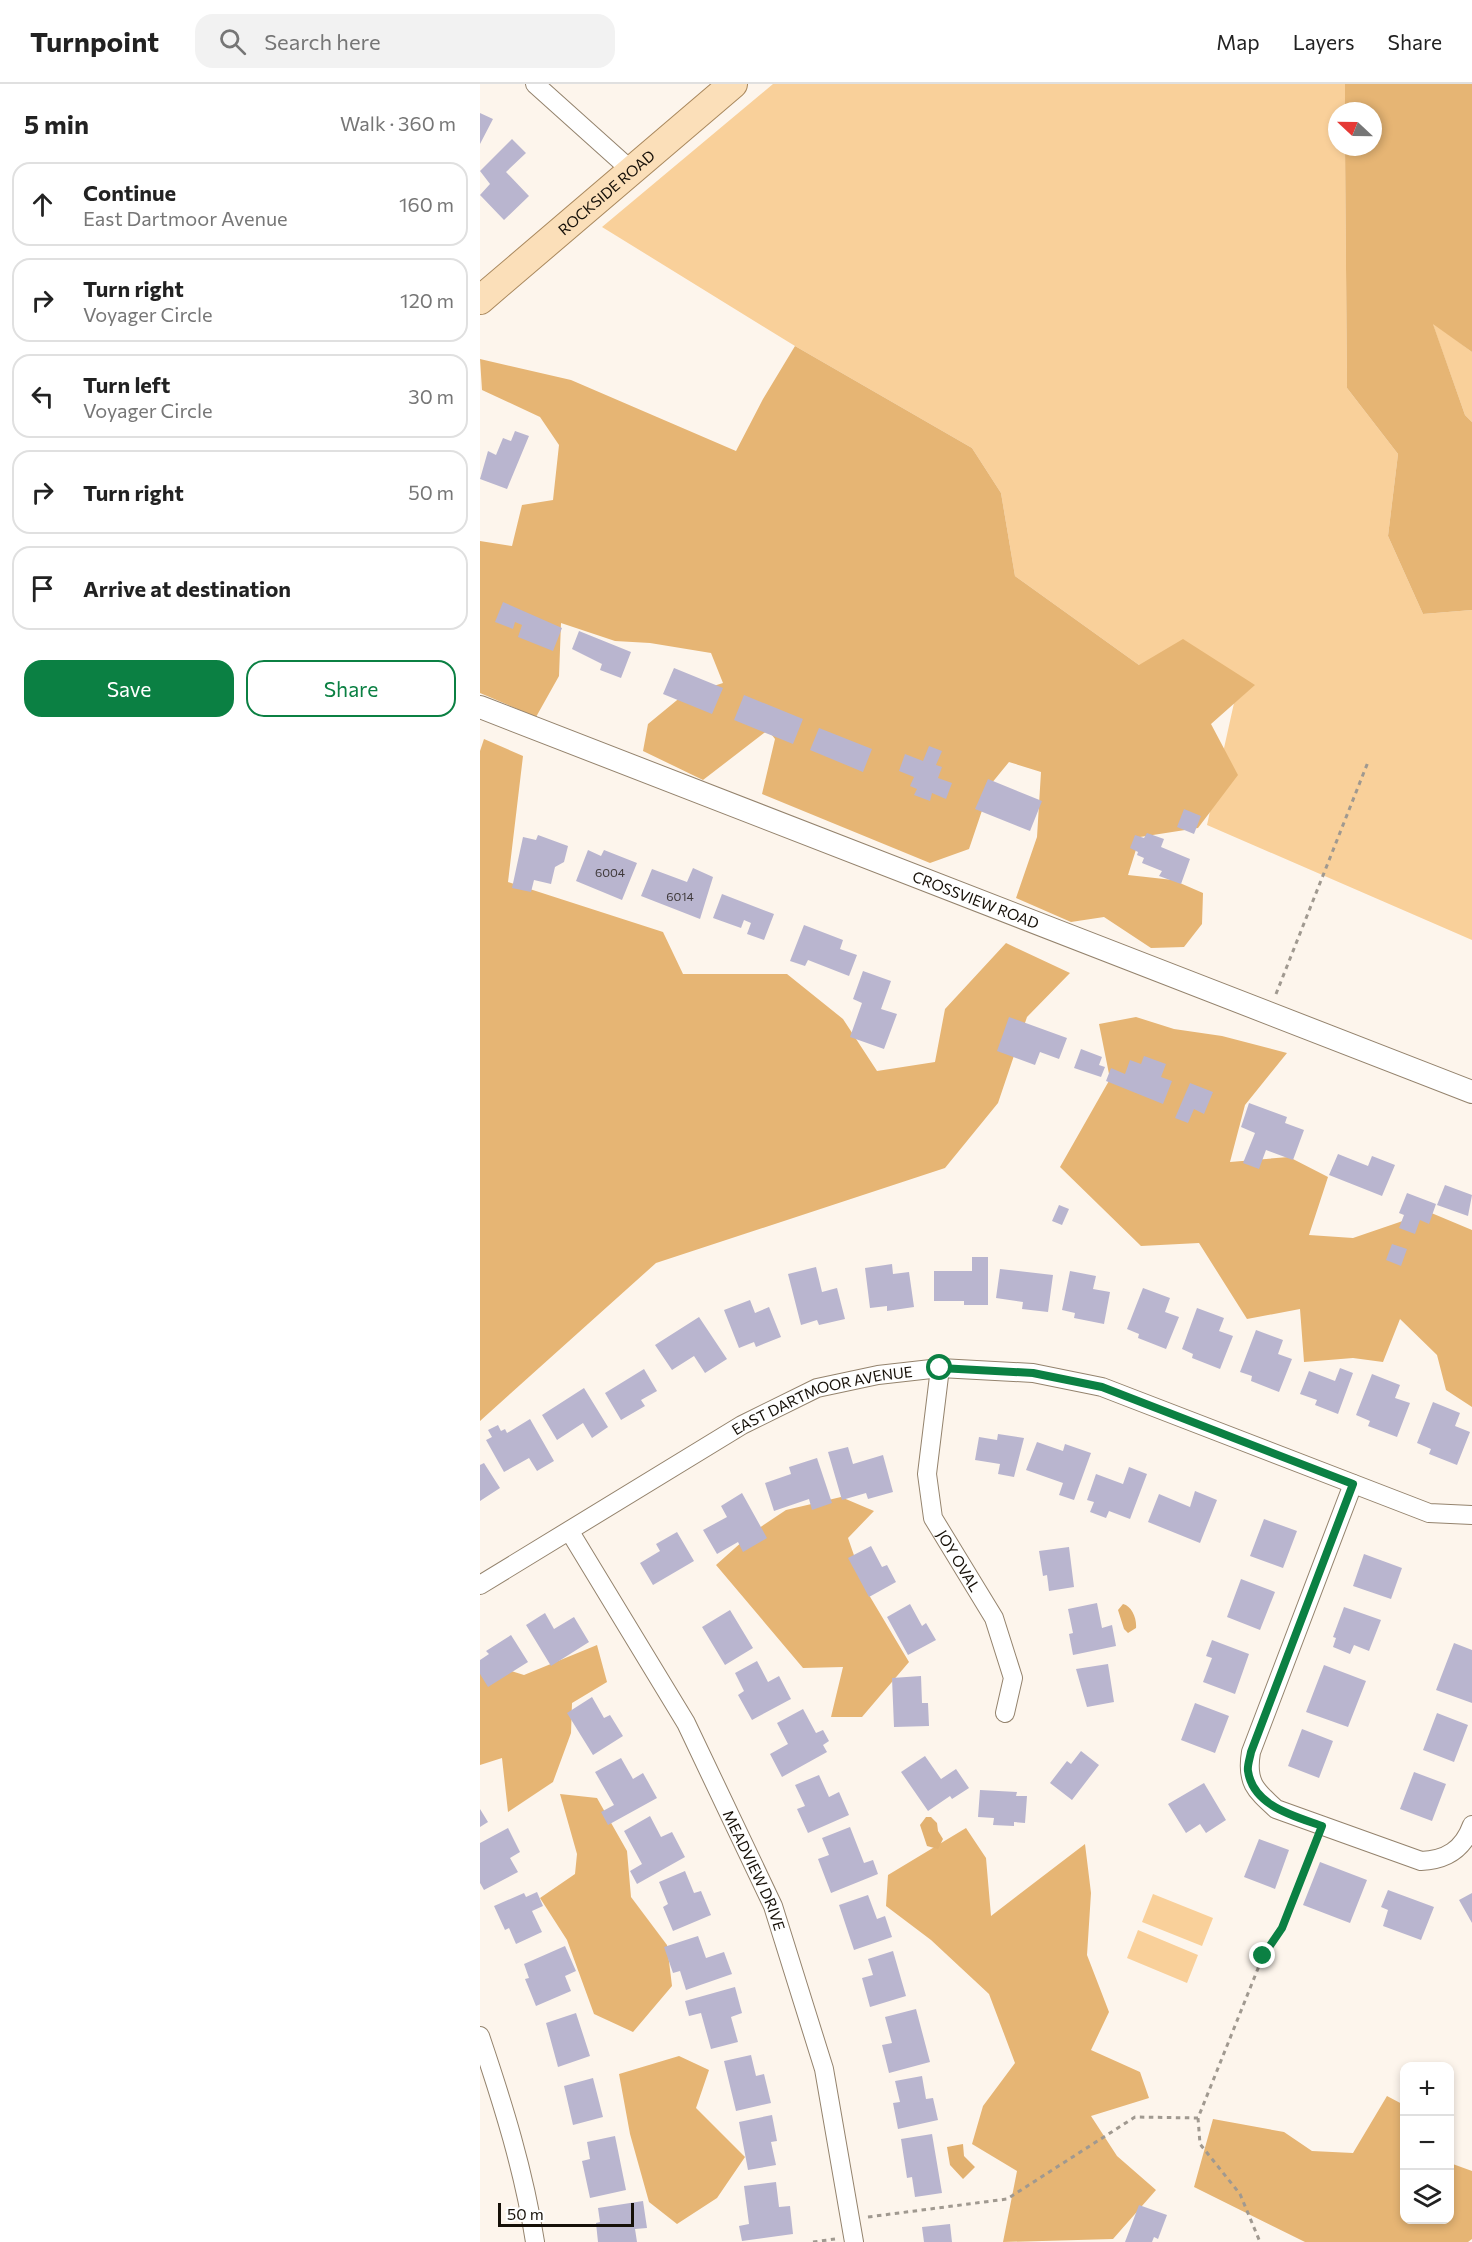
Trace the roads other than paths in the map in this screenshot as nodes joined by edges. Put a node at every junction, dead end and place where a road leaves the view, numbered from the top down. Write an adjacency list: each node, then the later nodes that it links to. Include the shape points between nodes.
1 (535, 84): 3 (street)
2 (734, 84): 3 (main road, ROCKSIDE ROAD)
3 (633, 172): 4 (main road, ROCKSIDE ROAD)
4 (480, 300)
5 (480, 707): 6 (street, CROSSVIEW ROAD)
6 (1472, 1092)
7 (940, 1368): 8 (street, EAST DARTMOOR AVENUE, via 1033,1373 1102,1387); 10 (street, EAST DARTMOOR AVENUE, via 878,1375 818,1388 742,1425); 12 (street, JOY OVAL, via 927,1474 933,1518 994,1618 1013,1678)
8 (1353, 1484): 9 (street, EAST DARTMOOR AVENUE, via 1429,1513); 13 (street, via 1251,1752 1248,1772 1258,1792 1276,1809 1421,1861 1439,1860 1456,1851)
9 (1472, 1515)
10 (570, 1532): 11 (street, EAST DARTMOOR AVENUE); 15 (street, MEADVIEW DRIVE, via 686,1723 773,1906 824,2069)
11 (480, 1585)
12 (1005, 1713)
13 (1472, 1825)
14 (480, 2036): 16 (street, via 511,2125)
15 (849, 2240)
16 (535, 2242)

